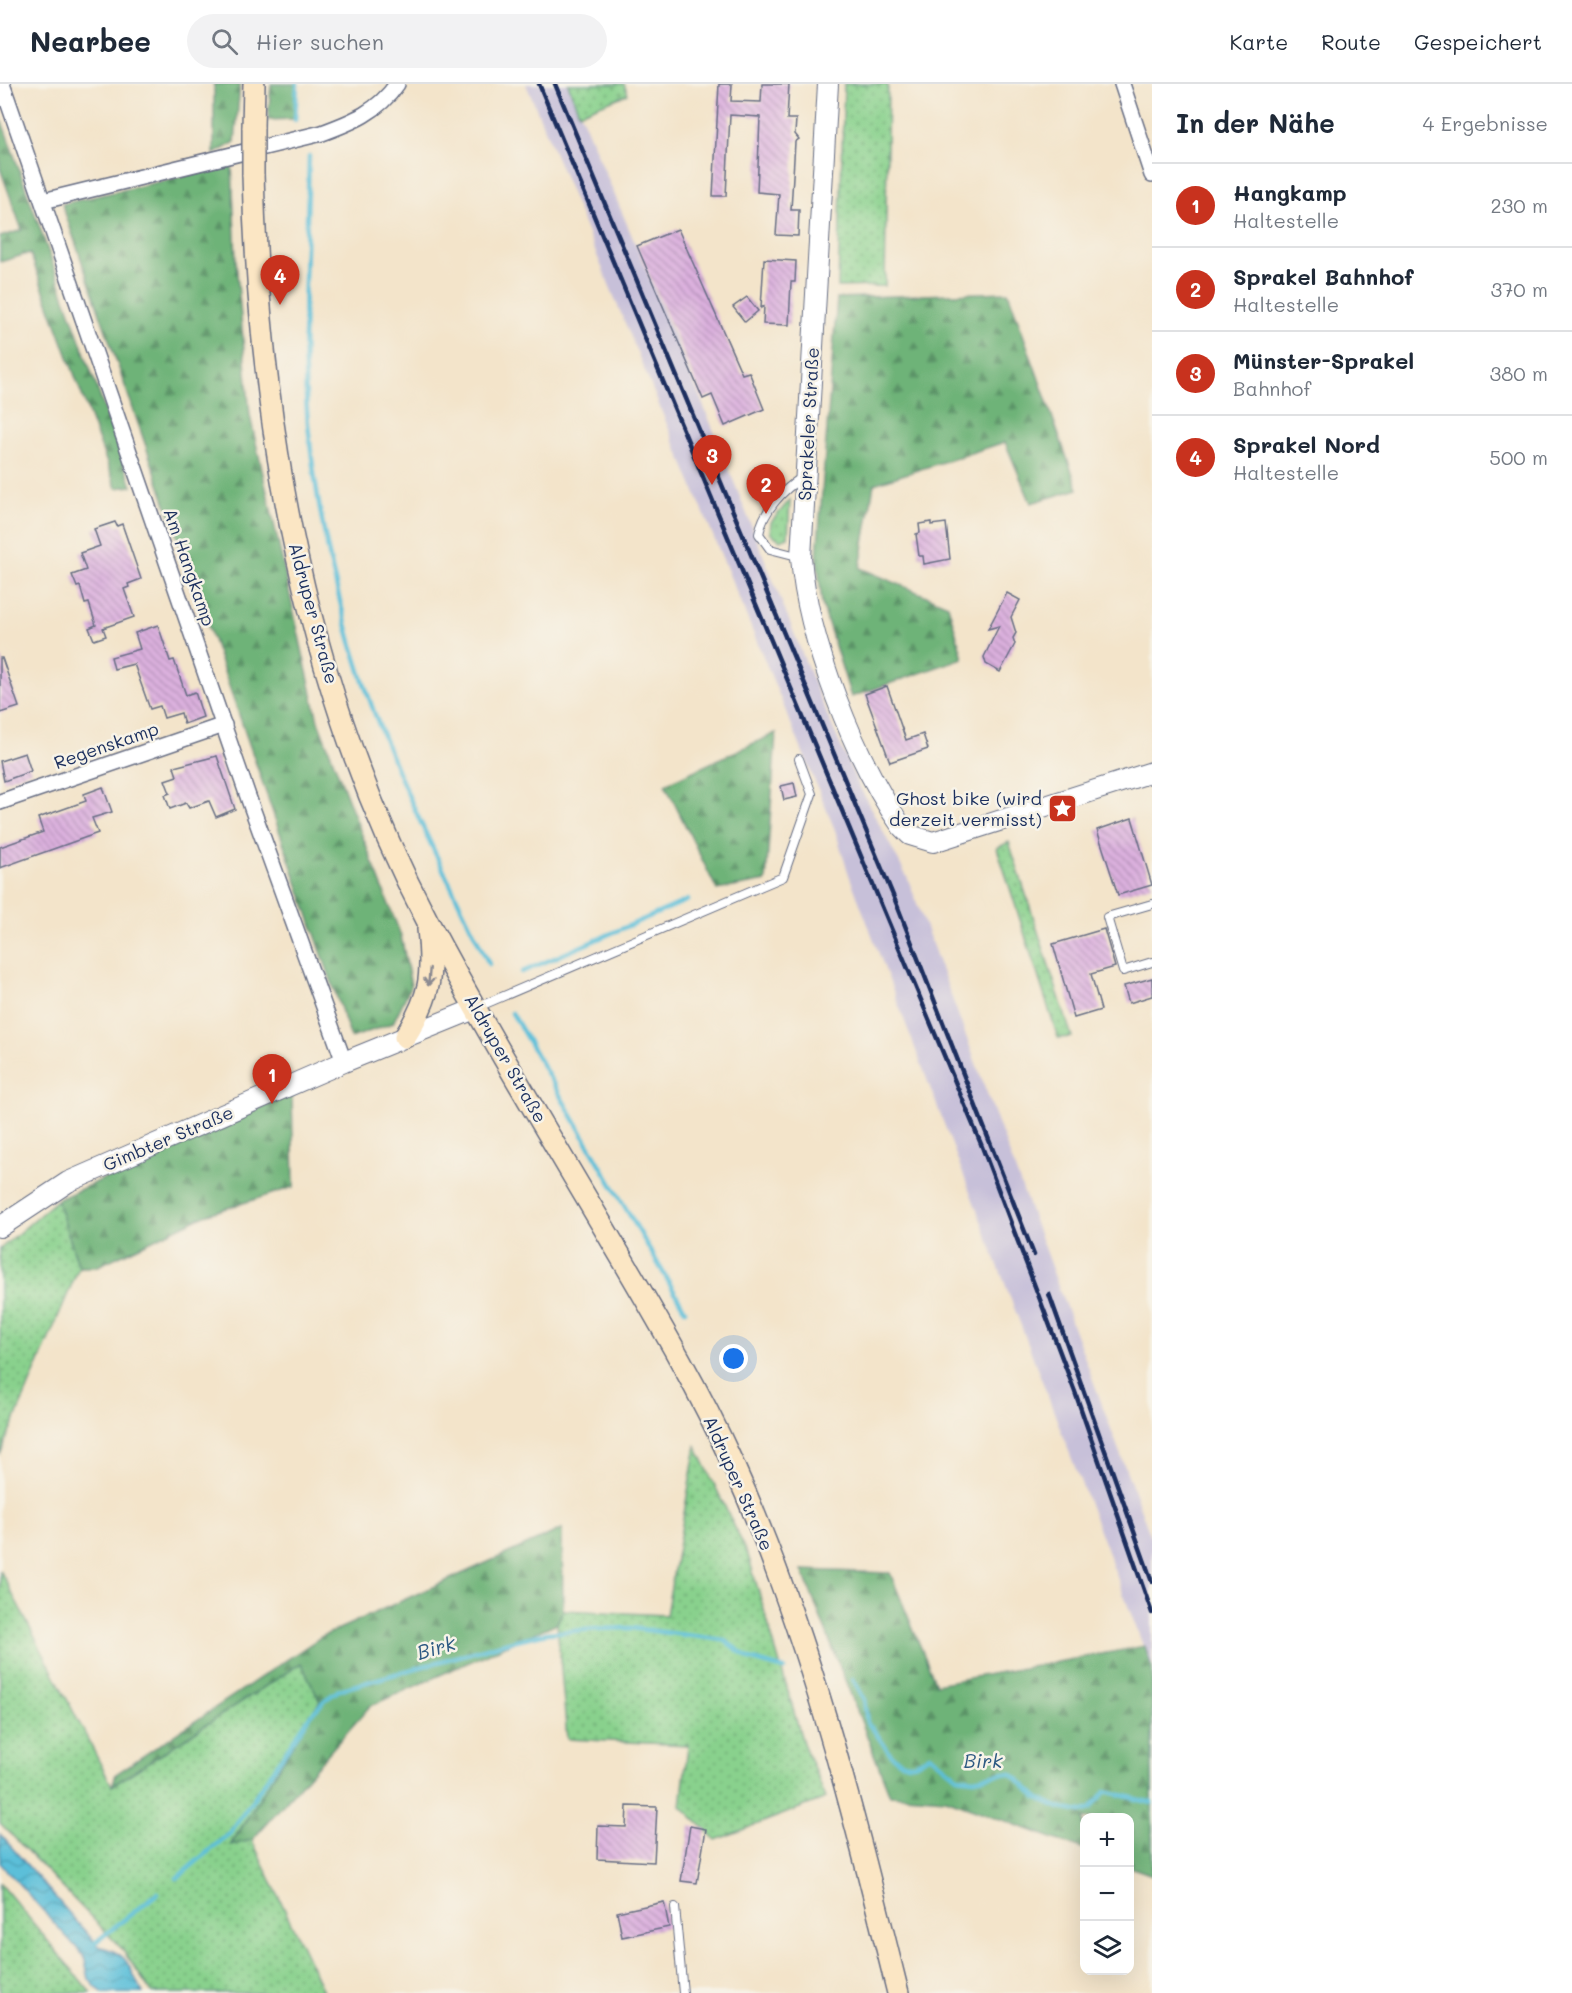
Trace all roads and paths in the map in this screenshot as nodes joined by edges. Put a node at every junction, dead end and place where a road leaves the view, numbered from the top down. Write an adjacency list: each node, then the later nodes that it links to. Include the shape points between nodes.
1 (2, 84): 7 (street, Am Hangkamp)
2 (254, 84): 15 (main road, Aldruper Straße, bridge, via 255,250 264,361 283,484 333,686 357,759)
3 (397, 84): 7 (street, via 377,107 358,120 322,133)
4 (828, 84): 8 (street, Sprakeler Straße)
5 (1122, 84): 6 (street)
6 (1152, 175)
7 (43, 201): 10 (street, Am Hangkamp)
8 (805, 475): 9 (street, Sprakeler Straße); 9 (lane, via 766,514 759,534 770,549)
9 (801, 557): 12 (street, Sprakeler Straße, via 815,634 861,754 910,835 933,842)
10 (224, 725): 13 (street, Regenskamp); 19 (street, Am Hangkamp)
11 (799, 759): 17 (lane, via 813,794 783,877)
12 (1152, 772)
13 (0, 802)
14 (1152, 904): 16 (lane, via 1107,917 1123,971)
15 (426, 919): 17 (main road, Aldruper Straße); 18 (main road, one-way to 18, via 430,982 422,1009)
16 (1152, 962)
17 (477, 1008): 18 (street, Gimbter Straße); 23 (main road, Aldruper Straße, via 683,1362 776,1565 835,1742)
18 (405, 1037): 19 (street, Gimbter Straße)
19 (344, 1062): 20 (street, Gimbter Straße, via 68,1182)
20 (0, 1227)
21 (675, 1907): 22 (lane)
22 (683, 1993)
23 (898, 1993)

